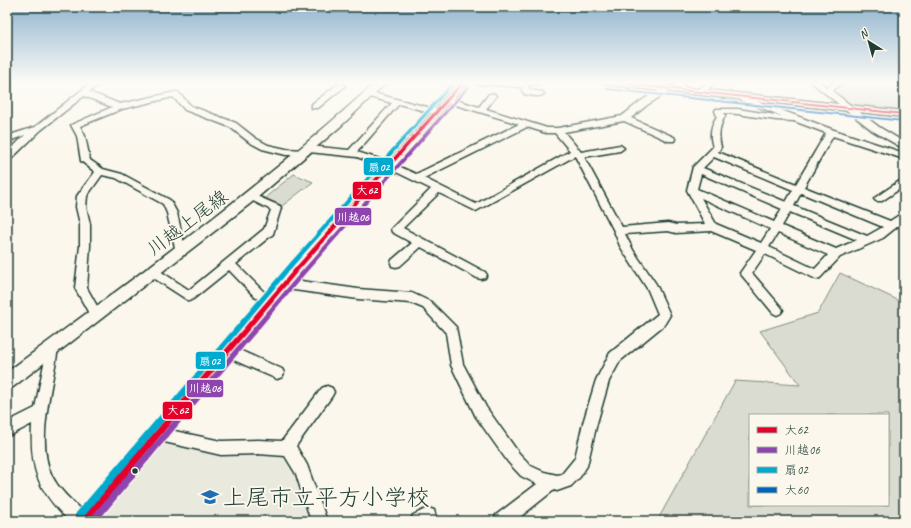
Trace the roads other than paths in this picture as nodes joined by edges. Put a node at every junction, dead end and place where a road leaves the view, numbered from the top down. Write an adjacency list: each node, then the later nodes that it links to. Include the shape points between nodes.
1 (66, 107): 21 (street)
2 (119, 107): 36 (street, via 75,125 81,136 86,160)
3 (187, 107): 28 (street, via 233,125 265,147 286,152)
4 (356, 107): 28 (main road, 川越上尾線)
5 (393, 107): 29 (street)
6 (417, 107): 16 (street)
7 (441, 107): 16 (street)
8 (470, 107): 15 (street)
9 (484, 107): 15 (street)
10 (639, 107): 18 (street)
11 (766, 107): 19 (street)
12 (829, 107): 14 (main road)
13 (847, 107): 14 (street)
14 (850, 109): 17 (main road); 26 (street)
15 (481, 110): 20 (street)
16 (436, 112): 34 (street)
17 (904, 114)
18 (625, 118): 22 (street); 25 (street)
19 (795, 118): 23 (street); 31 (street, via 784,119 730,110 719,111 715,141 717,147)
20 (526, 124): 22 (street); 37 (street)
21 (38, 128): 24 (street); 33 (street)
22 (558, 131): 30 (street)
23 (831, 132): 32 (street); 39 (street)
24 (7, 139)
25 (671, 139)
26 (904, 146)
27 (620, 148): 30 (street)
28 (307, 151): 29 (street); 42 (main road, 川越上尾線)
29 (351, 153): 34 (street)
30 (578, 153): 40 (street, via 476,208); 49 (street)
31 (713, 153): 35 (street); 39 (street)
32 (904, 156)
33 (7, 158)
34 (390, 166): 37 (street); 59 (street)
35 (697, 169): 41 (street); 44 (street)
36 (100, 171): 53 (street, via 119,176 167,202); 62 (street, via 82,196 81,207 85,224 81,288)
37 (415, 178): 40 (street)
38 (904, 181): 43 (street)
39 (797, 188): 44 (street); 46 (street)
40 (437, 189): 51 (street, via 396,229)
41 (692, 190): 47 (street); 48 (street)
42 (252, 197): 53 (main road, 川越上尾線); 56 (street, via 276,208 269,231)
43 (879, 199)
44 (787, 207): 48 (street); 50 (street)
45 (904, 216): 46 (street)
46 (891, 226): 50 (street, via 880,235)
47 (712, 227): 49 (street); 52 (street)
48 (777, 228): 52 (street); 54 (street)
49 (619, 231): 72 (street, via 634,261 652,286 664,315 615,358 603,380 582,461 566,481)
50 (866, 240): 54 (street)
51 (420, 242): 55 (street); 58 (street)
52 (764, 249): 54 (street, via 816,275); 61 (street, via 746,273)
53 (181, 252): 57 (main road, 川越上尾線)
54 (836, 254)
55 (396, 263)
56 (230, 264): 57 (street, via 189,296); 60 (street, via 259,294)
57 (153, 272): 62 (main road, 川越上尾線)
58 (481, 275)
59 (285, 284): 60 (street); 72 (street, via 412,298 426,305 452,331 457,365 481,412 513,457 526,471)
60 (271, 301): 64 (street)
61 (777, 310)
62 (96, 315): 63 (main road, 川越上尾線)
63 (52, 348): 66 (main road, 川越上尾線); 68 (street)
64 (229, 352): 65 (street); 70 (street)
65 (277, 373)
66 (7, 382)
67 (327, 392): 71 (street)
68 (40, 412): 69 (street); 73 (street, via 39,453 44,473 54,494)
69 (7, 430)
70 (158, 434): 71 (street, via 221,448); 74 (street)
71 (285, 449): 75 (street, via 289,449 302,470)
72 (552, 482): 78 (street)
73 (80, 521)
74 (84, 521)
75 (319, 521)
76 (419, 521): 77 (street, via 428,516)
77 (430, 521)
78 (502, 521)

